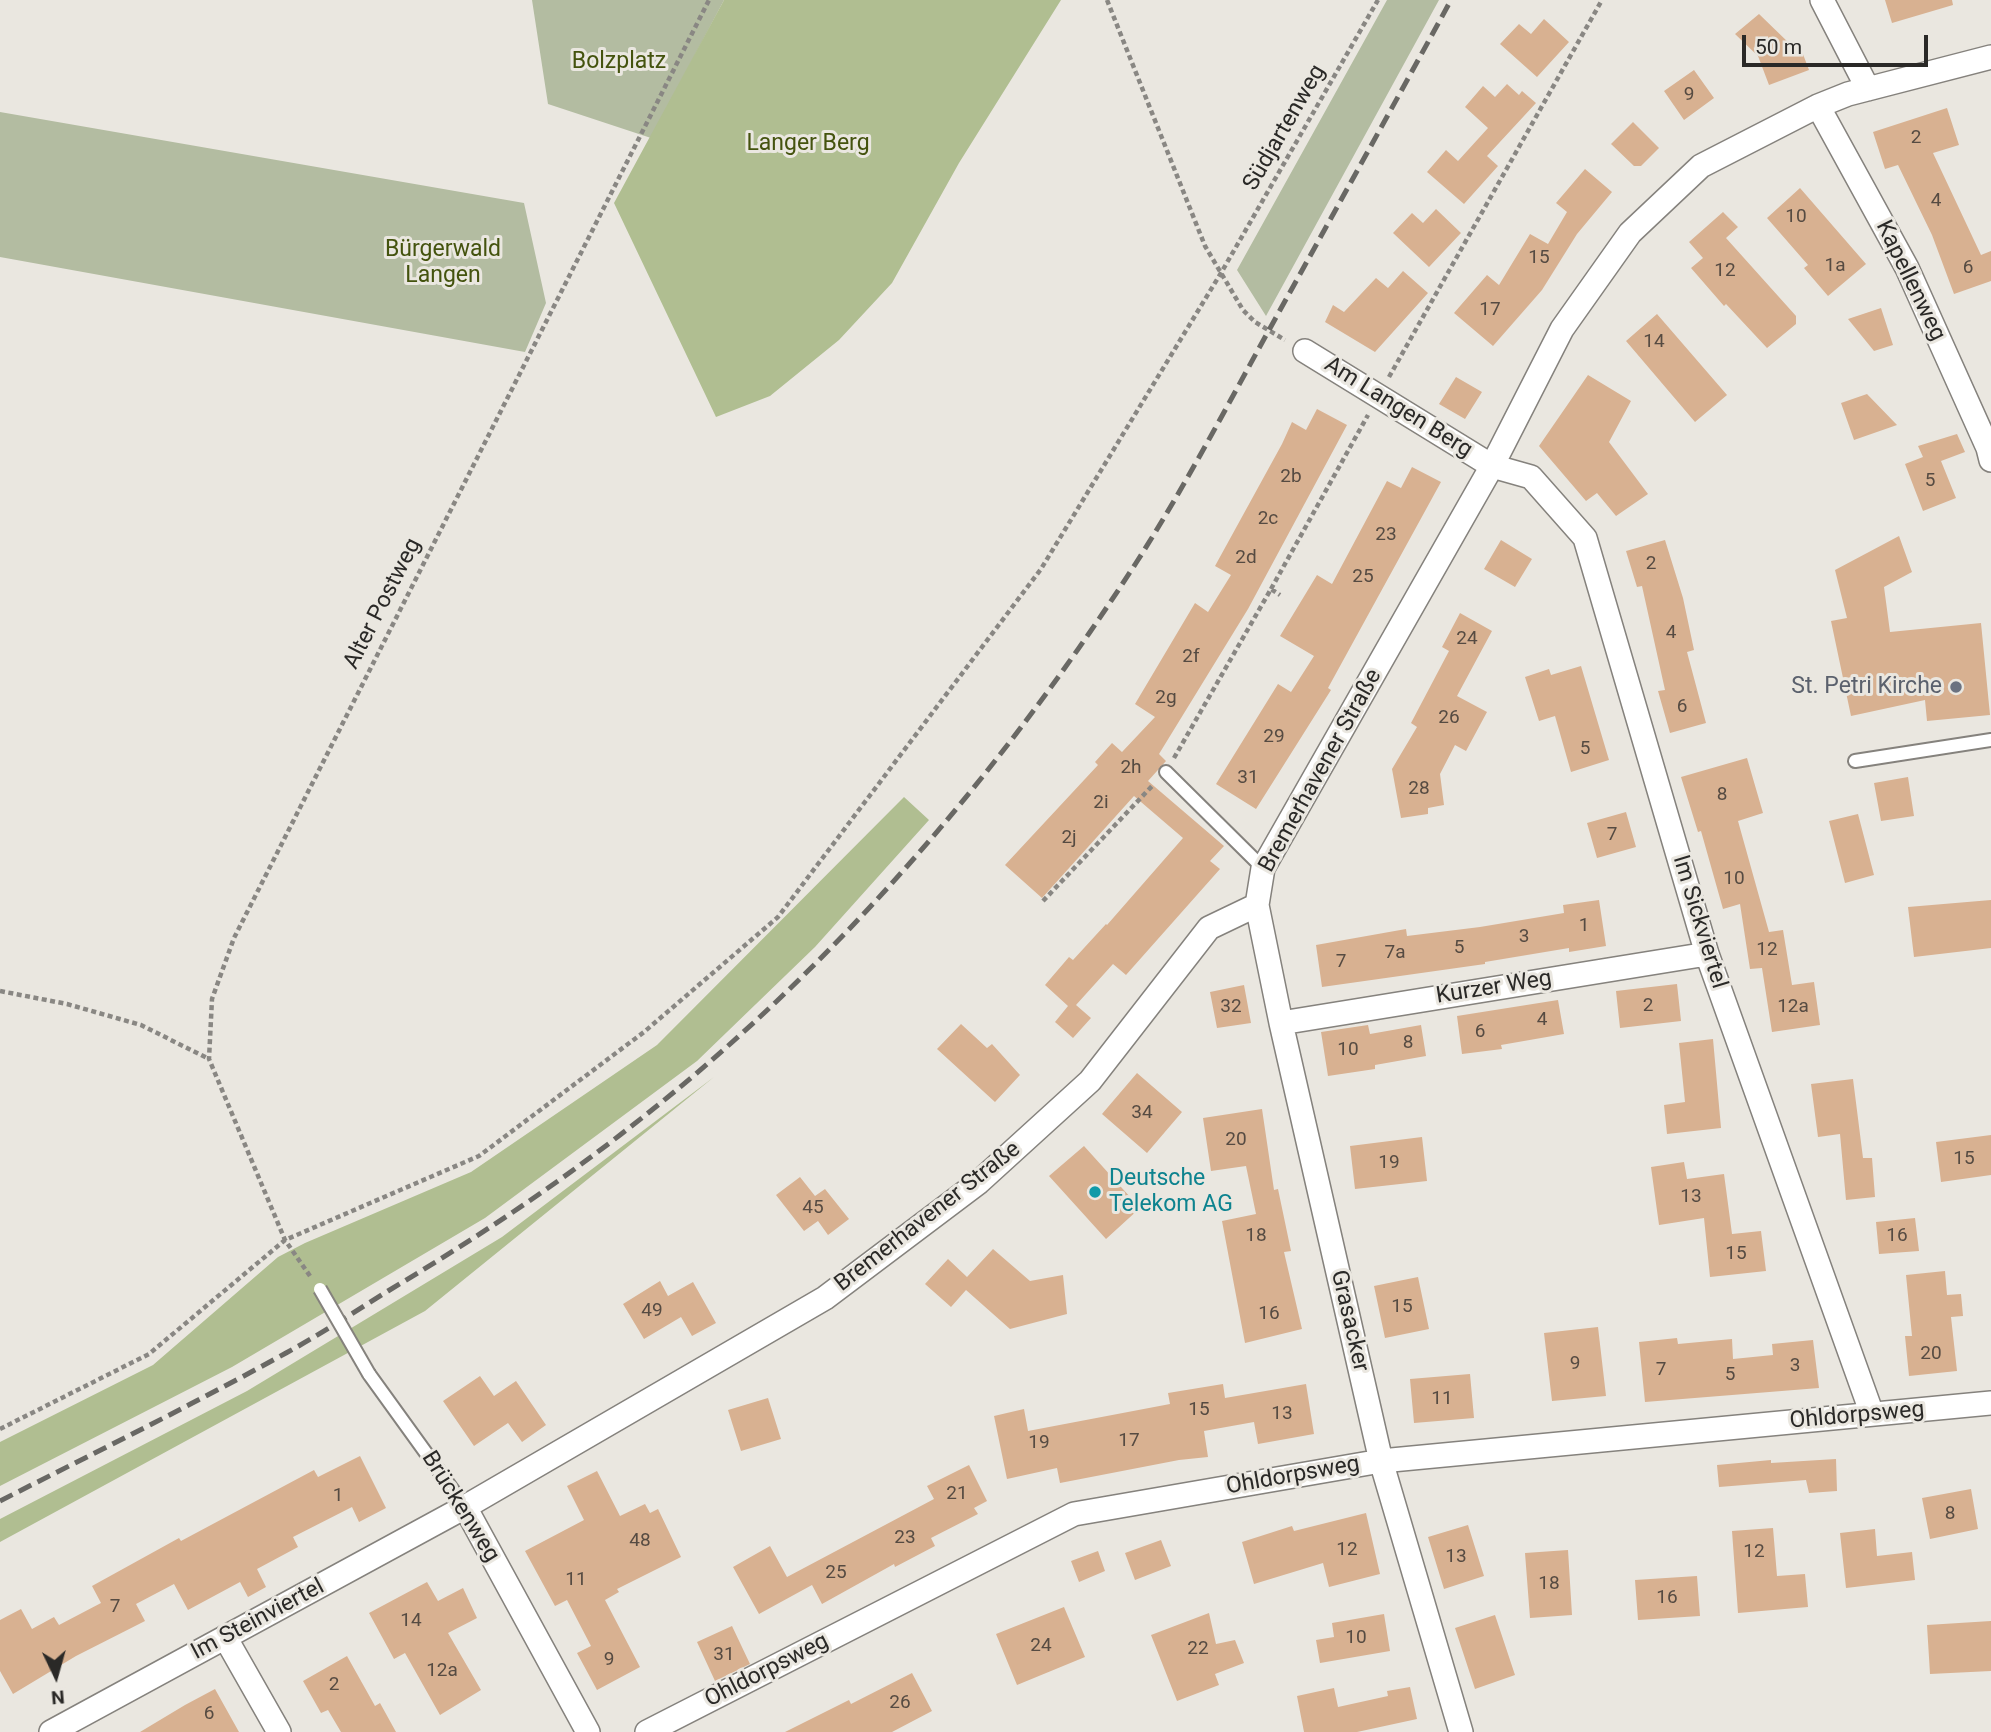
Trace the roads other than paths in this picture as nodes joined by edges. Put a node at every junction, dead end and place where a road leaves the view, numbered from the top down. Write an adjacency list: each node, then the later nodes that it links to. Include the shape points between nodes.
1 (1822, 0): 3 (street)
2 (1991, 57): 3 (street, Bremerhavener Straße)
3 (1868, 89): 4 (street, Bremerhavener Straße)
4 (1818, 106): 6 (street, Kapellenweg, via 1907,268); 7 (street, Bremerhavener Straße, via 1701,166 1630,233 1562,330)
5 (1305, 351): 7 (street, Am Langen Berg)
6 (1991, 460)
7 (1492, 466): 11 (street, Bremerhavener Straße); 13 (street, Im Sickviertel, via 1531,477 1585,538)
8 (1991, 740): 9 (lane)
9 (1855, 761)
10 (1166, 772): 11 (lane)
11 (1264, 868): 12 (street, Bremerhavener Straße)
12 (1257, 905): 14 (street, Grasacker); 19 (street, Bremerhavener Straße, via 1209,928 1090,1081 979,1182 825,1298)
13 (1707, 954): 14 (street, Kurzer Weg); 17 (street, Im Sickviertel)
14 (1281, 1023): 18 (street, Grasacker)
15 (320, 1289): 19 (lane, Brückenweg, bridge, via 369,1374)
16 (1991, 1403): 17 (street, Ohldorpsweg)
17 (1872, 1414): 18 (street, Ohldorpsweg)
18 (1381, 1461): 24 (street, Ohldorpsweg, via 1074,1514); 25 (street, Grasacker)
19 (465, 1507): 20 (street, Im Steinviertel); 23 (street, Brückenweg)
20 (225, 1637): 21 (street, Im Steinviertel); 22 (street)
21 (51, 1732)
22 (279, 1732)
23 (588, 1732)
24 (648, 1732)
25 (1461, 1732)

